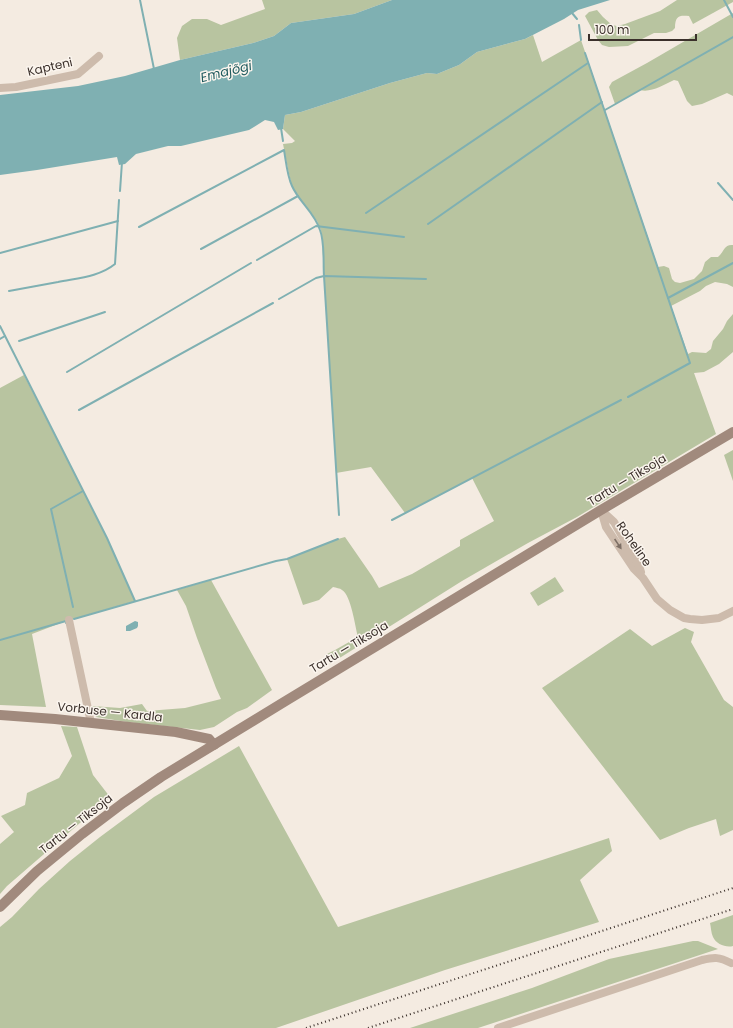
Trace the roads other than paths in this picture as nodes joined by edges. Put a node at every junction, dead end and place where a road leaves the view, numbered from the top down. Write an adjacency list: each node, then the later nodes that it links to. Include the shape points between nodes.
1 (99, 56): 2 (street, Kapteni, via 78,74)
2 (0, 88)
3 (731, 433): 4 (main road, Tartu — Tiksoja)
4 (601, 510): 5 (street, Roheline, via 614,522 643,578 659,602 690,620 710,620); 9 (main road, Tartu — Tiksoja)
5 (733, 612)
6 (70, 620): 8 (street)
7 (0, 715): 8 (main road, Vorbuse — Kardla)
8 (91, 723): 9 (main road, Vorbuse — Kardla, via 189,734 209,739)
9 (214, 745): 10 (main road, Tartu — Tiksoja, via 155,782 82,834)
10 (0, 907)
11 (731, 963): 12 (street, via 715,957 702,960)
12 (498, 1028)

